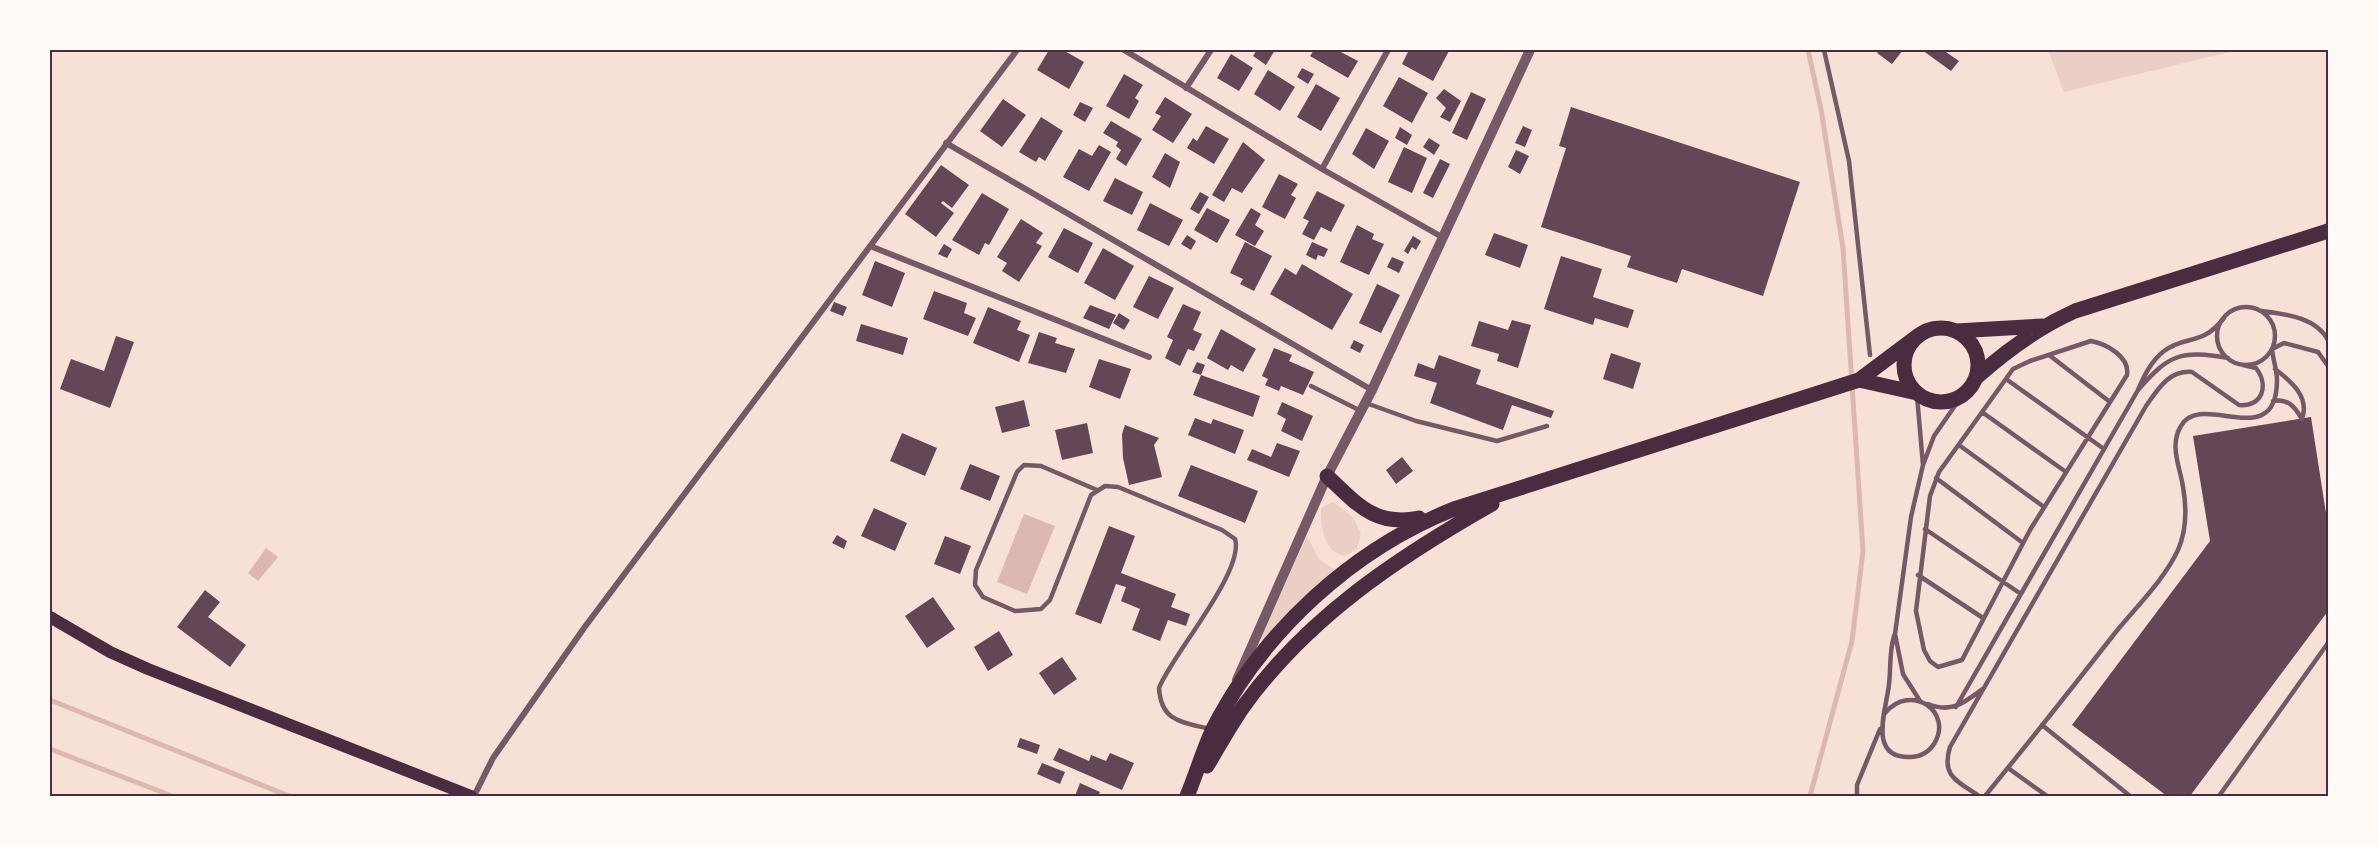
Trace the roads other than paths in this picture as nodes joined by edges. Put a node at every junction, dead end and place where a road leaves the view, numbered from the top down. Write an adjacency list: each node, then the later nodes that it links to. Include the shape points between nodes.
1 (1017, 50): 8 (street)
2 (1124, 50): 7 (street)
3 (1211, 50): 7 (street)
4 (1388, 50): 9 (street)
5 (1530, 50): 11 (street)
6 (1824, 50): 20 (lane, via 1849,161)
7 (1186, 88): 9 (street)
8 (946, 143): 12 (street); 31 (street)
9 (1322, 169): 11 (street)
10 (2328, 231): 15 (main road, via 2075,311)
11 (1442, 237): 31 (street)
12 (870, 246): 22 (street); 68 (street, via 584,628 493,758)
13 (2261, 311): 14 (lane, via 2246,307); 18 (lane, via 2307,321 2325,333); 19 (lane, via 2275,331)
14 (2224, 318): 23 (lane, via 2218,339); 32 (lane, via 2203,338 2163,351)
15 (2042, 326): 16 (main road); 27 (main road, via 2009,348)
16 (1956, 331): 17 (main road, via 1937,328); 27 (main road, via 1975,350)
17 (1919, 335): 28 (main road); 33 (main road, via 1907,350 1904,363 1908,383)
18 (2328, 340)
19 (2272, 349): 24 (lane, via 2260,362); 25 (lane, via 2284,343 2308,347 2318,352); 26 (lane)
20 (1870, 355)
21 (2049, 355): 29 (lane, via 2013,369); 35 (lane); 35 (lane, via 2091,340 2121,356 2128,372)
22 (1149, 357)
23 (2228, 358): 24 (lane); 32 (lane, via 2204,354 2176,357 2163,363)
24 (2243, 365): 60 (lane, via 2256,368 2265,385 2253,404 2239,405 2198,375 2184,371 2166,380 2146,406)
25 (2328, 366)
26 (2275, 369): 36 (lane); 36 (lane, via 2302,396 2302,419 2286,400)
27 (1977, 377): 34 (main road)
28 (1859, 380): 33 (main road); 47 (main road)
29 (2006, 380): 38 (lane); 40 (lane)
30 (1311, 386): 37 (lane)
31 (1372, 390): 37 (street)
32 (2138, 390): 42 (lane)
33 (1917, 393): 34 (main road, via 1934,402); 43 (lane)
34 (1961, 397): 43 (lane, via 1934,436)
35 (2110, 402): 40 (lane)
36 (2273, 402): 65 (lane, via 2252,419 2198,413 2183,422 2178,430 2176,456 2186,521 2177,550 2150,591)
37 (1364, 407): 39 (lane, via 1497,441); 45 (street)
38 (1982, 412): 41 (lane); 44 (lane)
39 (1547, 426)
40 (2088, 437): 42 (lane); 44 (lane)
41 (1959, 446): 46 (lane); 49 (lane)
42 (2104, 449): 55 (lane)
43 (1923, 465): 58 (lane, via 1911,517)
44 (2066, 472): 49 (lane)
45 (1327, 476): 50 (main road, via 1358,505 1383,519 1408,520); 64 (street)
46 (1936, 478): 51 (lane); 52 (lane)
47 (1518, 489): 50 (main road); 69 (main road, via 1424,543 1356,591 1304,636 1242,708)
48 (1097, 490): 48 (lane, via 1091,495 1050,600 1041,609 1015,611 983,597 975,585 976,570 1017,472 1024,465 1041,466); 64 (lane, via 1118,487 1235,539 1235,558 1226,578 1159,688 1161,706 1168,714 1179,721)
49 (2044, 507): 52 (lane)
50 (1443, 513): 64 (main road, via 1388,540 1330,584 1262,655)
51 (1925, 529): 53 (lane); 54 (lane)
52 (2023, 543): 54 (lane)
53 (1918, 575): 57 (lane); 57 (lane, via 1917,623 1924,650 1938,667 1962,660)
54 (2003, 581): 55 (lane); 57 (lane)
55 (2021, 594): 62 (lane)
56 (50, 617): 68 (main road, via 148,669)
57 (1983, 618)
58 (1895, 634): 61 (lane, via 1903,674); 63 (lane)
59 (2328, 643): 75 (lane)
60 (1986, 686): 62 (lane); 71 (lane, via 1946,760 1953,777)
61 (1922, 702): 62 (lane, via 1938,708); 63 (lane, via 1898,701); 66 (lane, via 1936,716 1938,734 1935,743 1922,754 1906,757 1891,750)
62 (1956, 707)
63 (1885, 713): 66 (lane)
64 (1215, 725): 69 (main road)
65 (2042, 725): 67 (lane); 74 (lane)
66 (1880, 729): 70 (lane, via 1857,785)
67 (2008, 768): 72 (lane); 73 (lane)
68 (472, 796)
69 (1188, 796)
70 (1857, 796)
71 (1979, 796)
72 (1985, 796)
73 (2047, 796)
74 (2130, 796)
75 (2219, 796)

